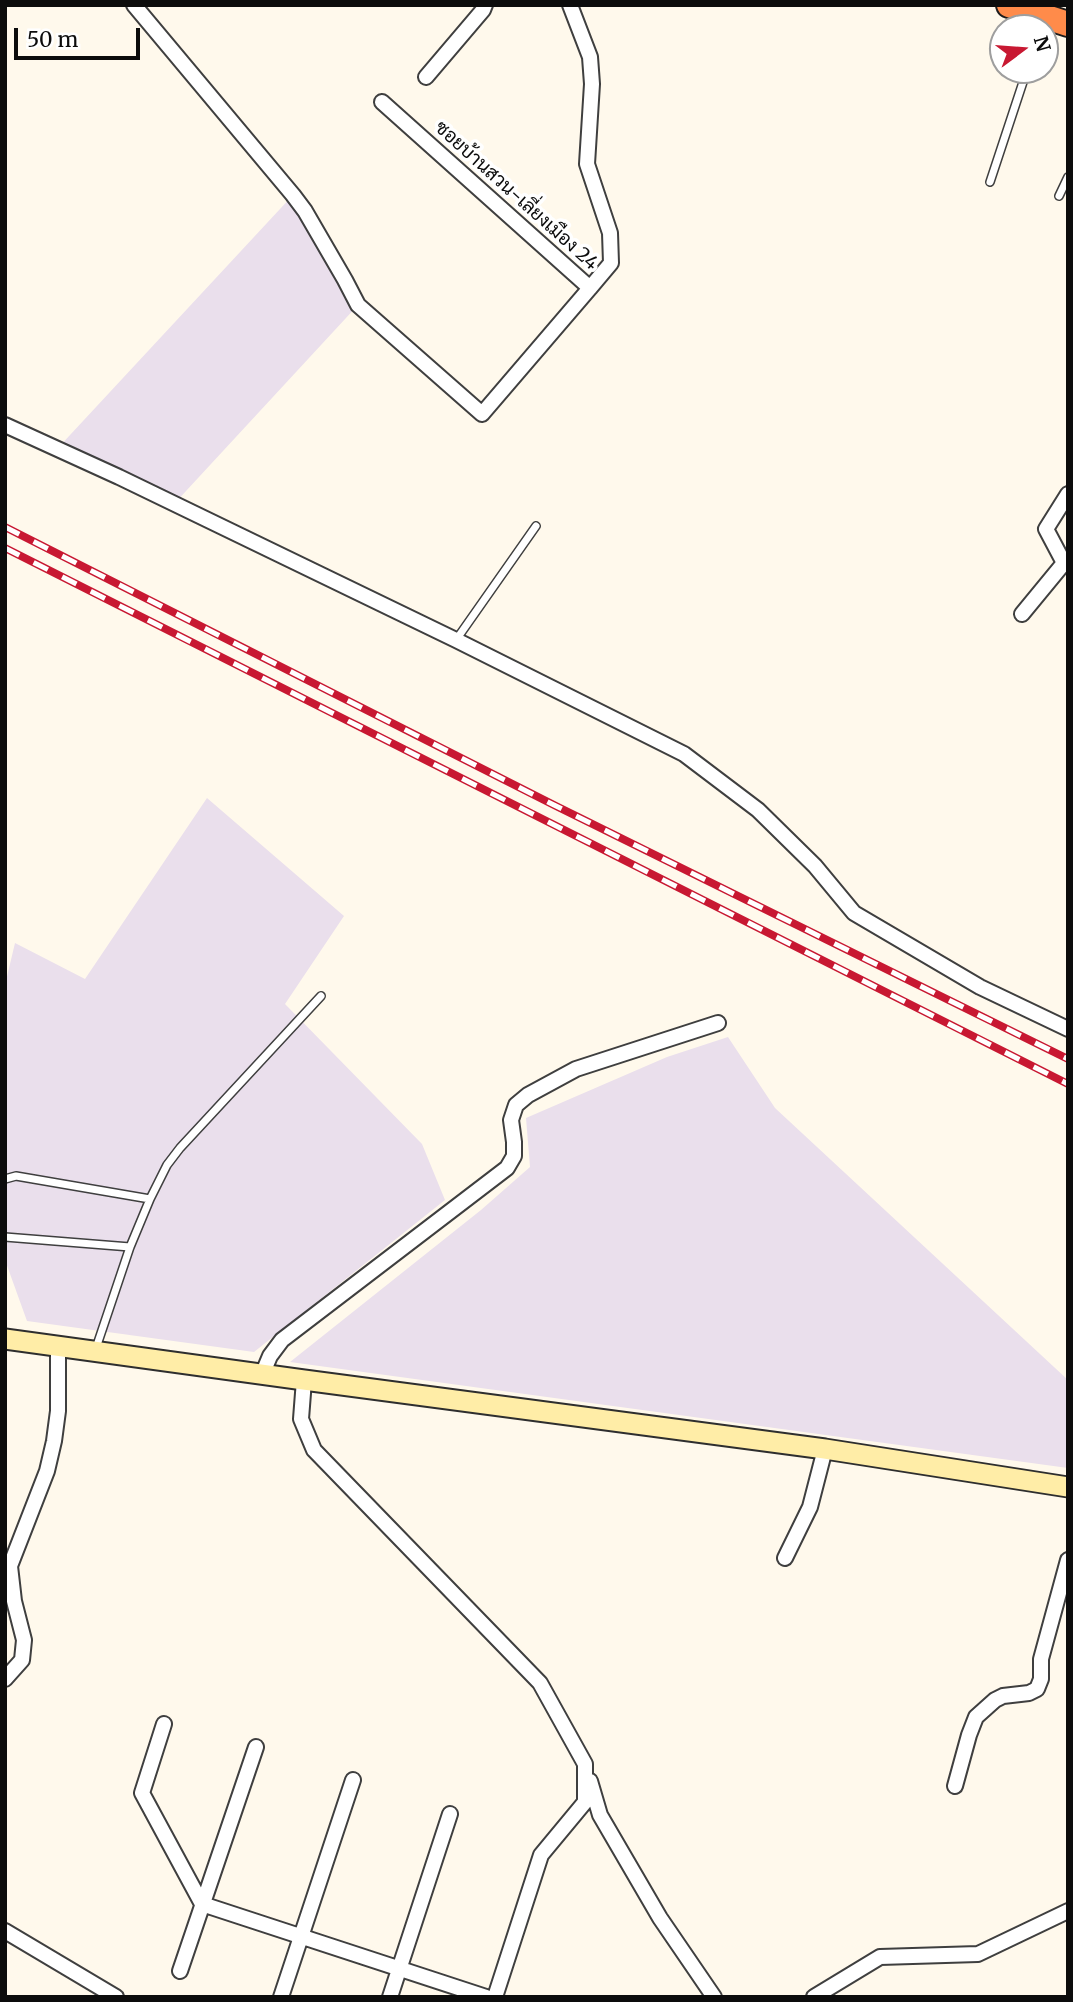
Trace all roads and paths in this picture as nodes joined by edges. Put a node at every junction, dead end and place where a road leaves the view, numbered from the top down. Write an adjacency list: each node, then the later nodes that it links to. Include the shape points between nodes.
1 (134, 5): 12 (street, via 299,203 358,305 482,414)
2 (485, 5): 6 (street)
3 (570, 5): 12 (street, ซอยบ้านสวน-เลี่ยงเมือง 24, via 590,57 587,164 610,233 611,263)
4 (1009, 5): 5 (highway)
5 (1026, 14)
6 (426, 77)
7 (1022, 84): 10 (lane)
8 (382, 102): 12 (street, ซอยบ้านสวน-เลี่ยงเมือง 24)
9 (1068, 177): 11 (lane)
10 (990, 182)
11 (1059, 196)
12 (590, 288)
13 (5, 425): 17 (street)
14 (1068, 494): 16 (street, via 1046,529 1065,563)
15 (536, 526): 17 (lane)
16 (1022, 614)
17 (456, 640): 20 (street, via 684,754 758,810 815,866 854,913 981,987)
18 (321, 996): 22 (lane, via 180,1148)
19 (718, 1023): 28 (street, via 576,1069 528,1095 516,1105 511,1120 514,1156 507,1168 282,1340)
20 (1068, 1029)
21 (5, 1179): 22 (lane, via 16,1176)
22 (150, 1199): 24 (lane)
23 (5, 1237): 24 (lane)
24 (130, 1247): 27 (lane)
25 (5, 1339): 26 (street)
26 (58, 1347): 27 (street); 34 (street, via 54,1441 10,1566 24,1640 22,1660)
27 (95, 1352): 28 (street)
28 (262, 1375): 29 (street)
29 (304, 1380): 30 (street); 37 (street, via 301,1419 314,1450 540,1683)
30 (825, 1449): 31 (street); 32 (street, via 810,1507)
31 (1068, 1487)
32 (785, 1558)
33 (1068, 1560): 39 (street, via 1037,1689 1003,1696 976,1717)
34 (5, 1679)
35 (164, 1724): 41 (street, via 142,1793)
36 (256, 1747): 41 (street)
37 (585, 1764): 51 (street, via 585,1802 541,1855); 52 (street, via 600,1815 660,1918)
38 (353, 1780): 44 (street)
39 (955, 1786)
40 (450, 1814): 45 (street)
41 (202, 1904): 44 (street); 46 (street)
42 (1068, 1911): 53 (street, via 978,1954 880,1956)
43 (5, 1931): 47 (street)
44 (302, 1936): 45 (street); 48 (street)
45 (399, 1968): 49 (street); 50 (street)
46 (180, 1971)
47 (116, 1997)
48 (281, 1997)
49 (390, 1997)
50 (486, 1997)
51 (495, 1997)
52 (714, 1997)
53 (814, 1997)

